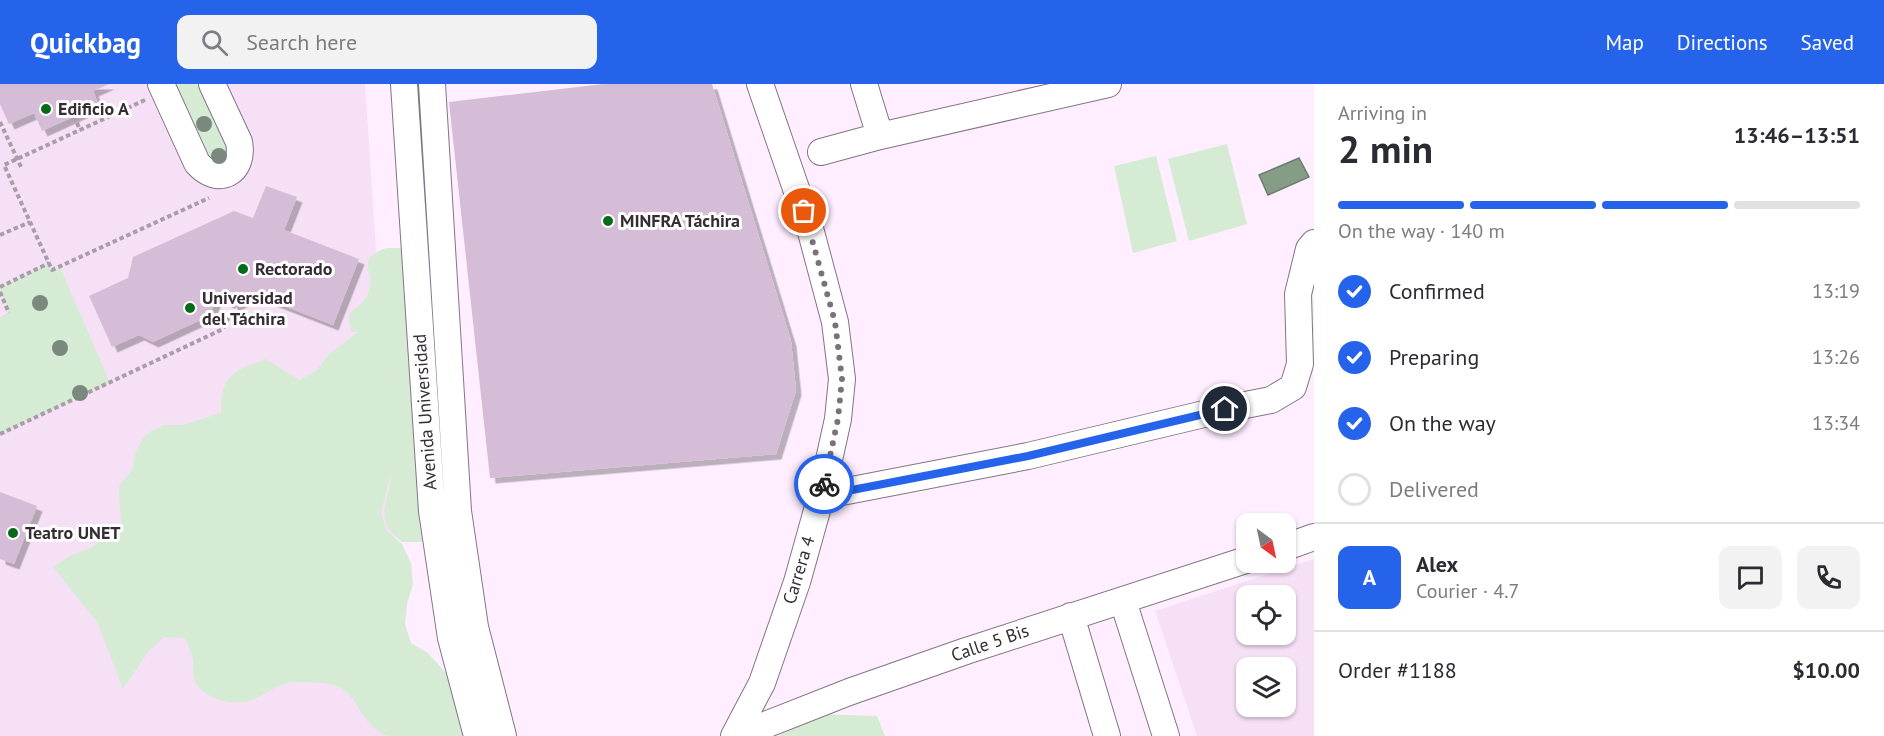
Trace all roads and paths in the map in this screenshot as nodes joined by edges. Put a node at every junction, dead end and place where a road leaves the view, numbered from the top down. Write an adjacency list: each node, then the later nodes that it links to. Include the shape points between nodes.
1 (212, 84): 7 (street, via 241,151 236,167 219,176 197,163)
2 (404, 84): 31 (street, Avenida Universidad, via 432,511 451,638)
3 (432, 84): 32 (street, Avenida Universidad, via 458,511 475,627)
4 (759, 84): 25 (street, Carrera 4, via 811,232 835,322 842,379 838,419)
5 (864, 84): 11 (street)
6 (1108, 84): 11 (street)
7 (154, 92): 10 (path)
8 (74, 116): 10 (path)
9 (0, 122): 13 (path)
10 (80, 130): 13 (path)
11 (880, 136): 12 (street)
12 (821, 152)
13 (17, 159): 14 (path); 16 (path, via 4,165)
14 (22, 169)
15 (209, 198): 19 (path, via 52,270)
16 (30, 222): 17 (path); 19 (path)
17 (0, 235)
18 (1314, 243): 25 (street, via 1298,294 1300,364 1293,387 1271,400 1028,456)
19 (49, 264): 20 (path)
20 (0, 287)
21 (0, 292): 23 (path)
22 (235, 304): 24 (path, via 223,329)
23 (9, 313)
24 (0, 434)
25 (821, 496): 33 (street, Carrera 4, via 797,582 762,682)
26 (1314, 537): 27 (street)
27 (1296, 543)
28 (1236, 563): 29 (street, Calle 5 Bis)
29 (1123, 601): 30 (street, Calle 5 Bis); 35 (street)
30 (1071, 616): 33 (street, Calle 5 Bis, via 849,692); 34 (street)
31 (477, 736)
32 (503, 736)
33 (735, 736)
34 (1107, 736)
35 (1166, 736)

